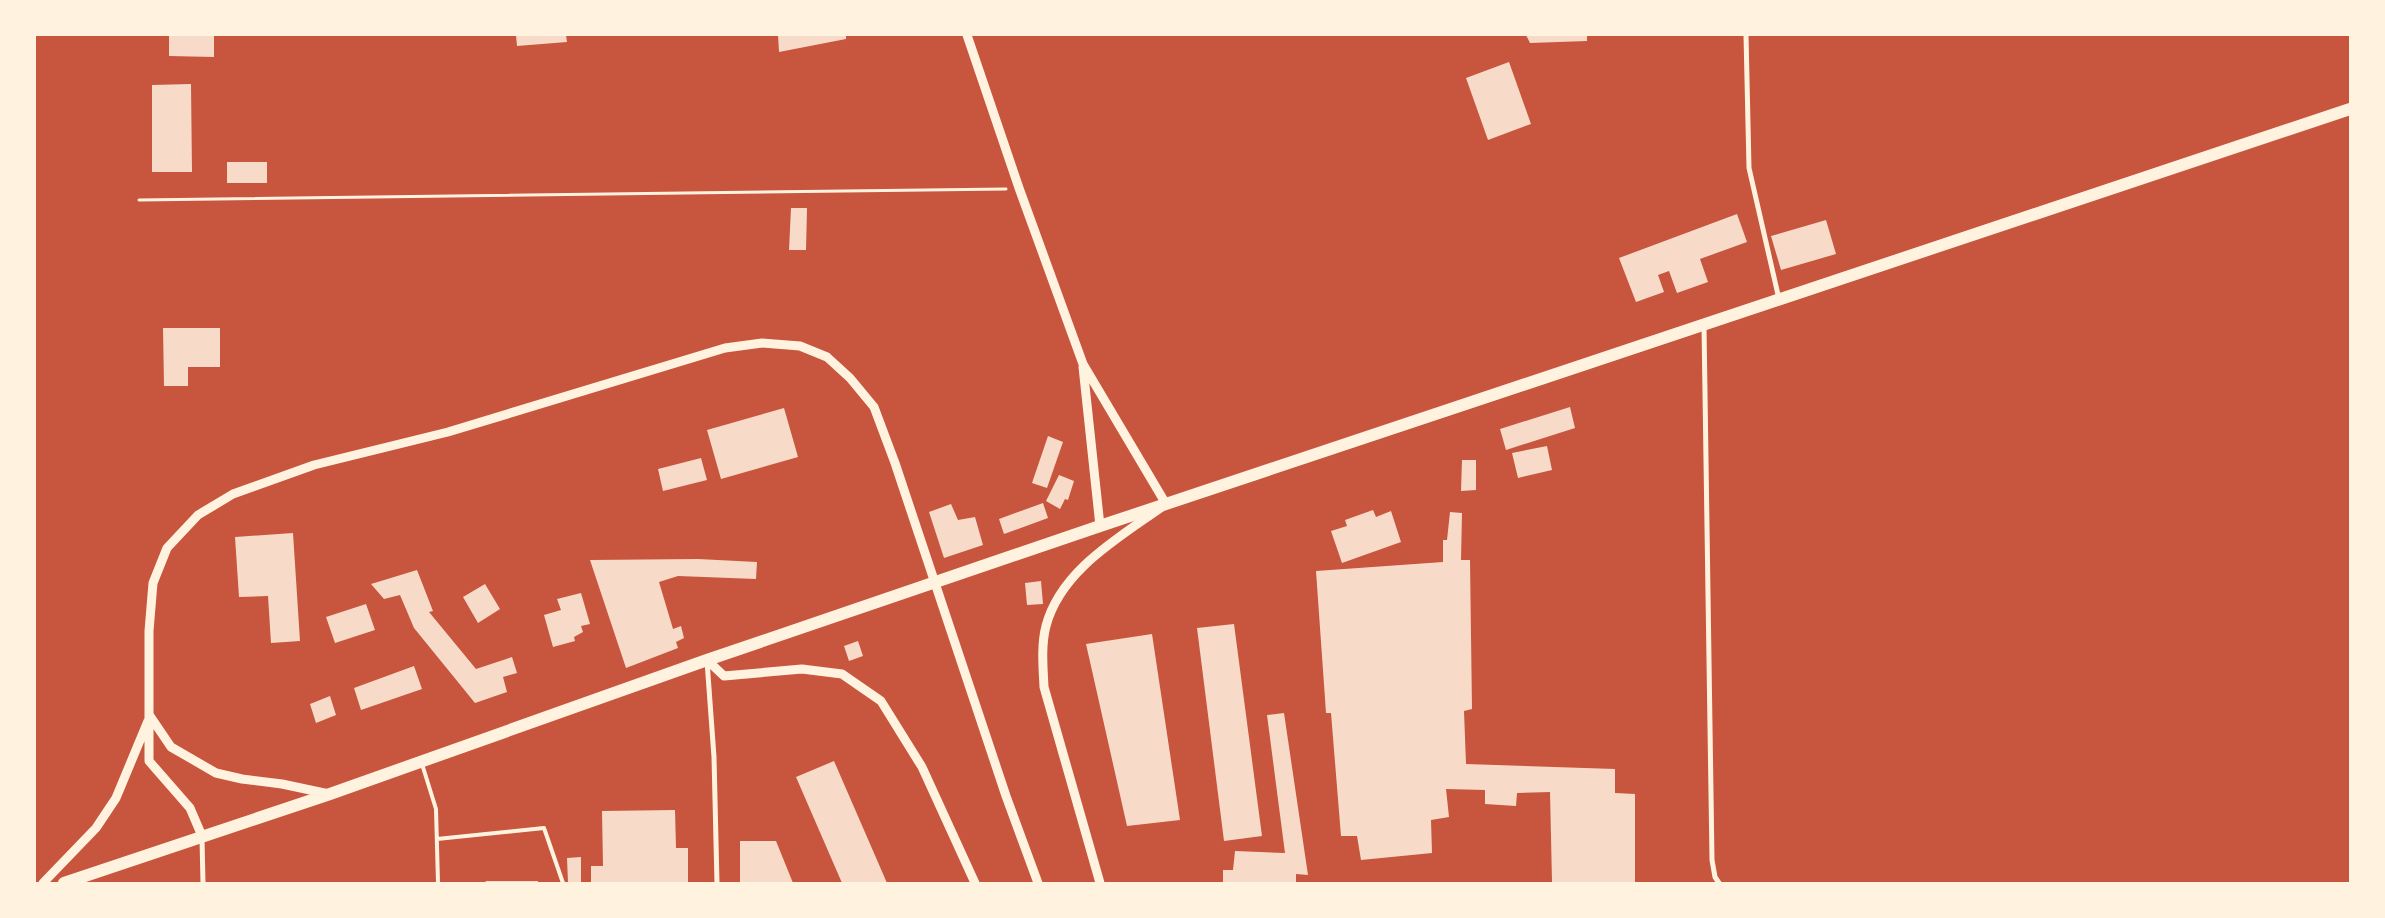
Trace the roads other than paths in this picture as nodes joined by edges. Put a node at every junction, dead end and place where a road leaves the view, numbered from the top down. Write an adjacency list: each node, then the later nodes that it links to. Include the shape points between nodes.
1 (967, 35): 6 (street)
2 (1746, 35): 4 (street, via 1749,168)
3 (2350, 109): 4 (main road)
4 (1779, 299): 5 (main road)
5 (1704, 323): 7 (main road); 24 (street, via 1712,860)
6 (1083, 364): 7 (street); 8 (street)
7 (1166, 504): 8 (main road); 23 (street, via 1080,571 1060,594 1046,625 1042,656 1044,687)
8 (1100, 526): 9 (main road)
9 (707, 660): 11 (main road); 20 (street, via 714,757); 21 (street, via 724,676 802,669 842,674 881,701 922,767)
10 (149, 716): 12 (street, via 171,747 216,773); 13 (street, via 149,761 190,808); 15 (street, via 111,806 96,828); 22 (street, via 149,631 153,583 167,548 198,515 233,494 314,465 448,432 725,348 762,343 800,346 827,356 874,407)
11 (421, 762): 12 (main road); 14 (lane, via 436,809)
12 (330, 794): 13 (main road)
13 (202, 836): 16 (main road); 17 (street)
14 (437, 839): 18 (lane); 19 (lane, via 544,828)
15 (43, 883)
16 (64, 883)
17 (203, 883)
18 (438, 883)
19 (562, 883)
20 (717, 883)
21 (975, 883)
22 (1038, 883)
23 (1100, 883)
24 (1719, 883)

